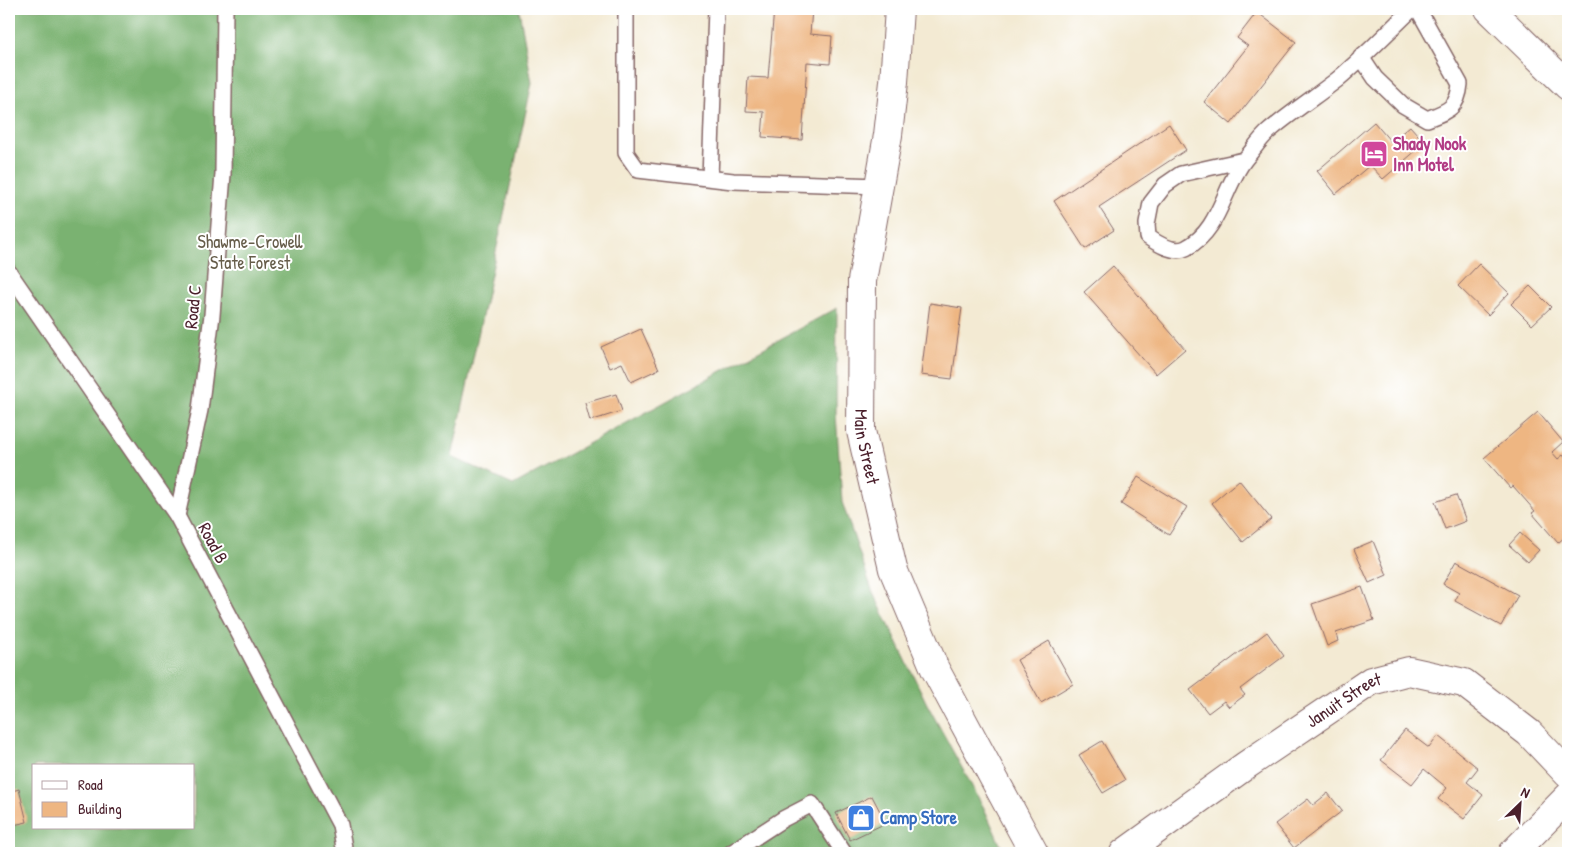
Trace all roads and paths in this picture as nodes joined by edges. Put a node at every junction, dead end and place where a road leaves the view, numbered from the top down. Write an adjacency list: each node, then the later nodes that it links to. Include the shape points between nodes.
1 (225, 9): 14 (lane, Road C, via 223,174 212,315 200,410)
2 (626, 9): 11 (lane, via 626,153 638,170)
3 (716, 9): 11 (lane)
4 (900, 9): 12 (main road, Main Street, via 888,135)
5 (1412, 9): 8 (lane)
6 (1418, 9): 8 (lane, via 1460,84 1459,96 1449,110 1427,118 1404,105 1375,78)
7 (1489, 9): 9 (main road)
8 (1361, 56): 10 (lane, via 1339,78 1267,133)
9 (1568, 86)
10 (1244, 160): 10 (lane, via 1212,224 1201,238 1184,249 1170,248 1148,237 1147,224 1152,203 1165,185 1181,174)
11 (710, 178): 12 (lane)
12 (879, 186): 20 (main road, Main Street, via 862,282 863,440 893,569 935,669)
13 (9, 272): 14 (lane, Road B)
14 (177, 516): 17 (lane, Road B, via 340,825)
15 (1568, 774): 21 (main road, Januit Street, via 1529,733 1464,683 1409,671 1371,681)
16 (1568, 797): 22 (main road)
17 (346, 853)
18 (730, 853): 19 (lane, via 812,804)
19 (844, 853)
20 (1034, 853)
21 (1124, 853)
22 (1513, 853)

